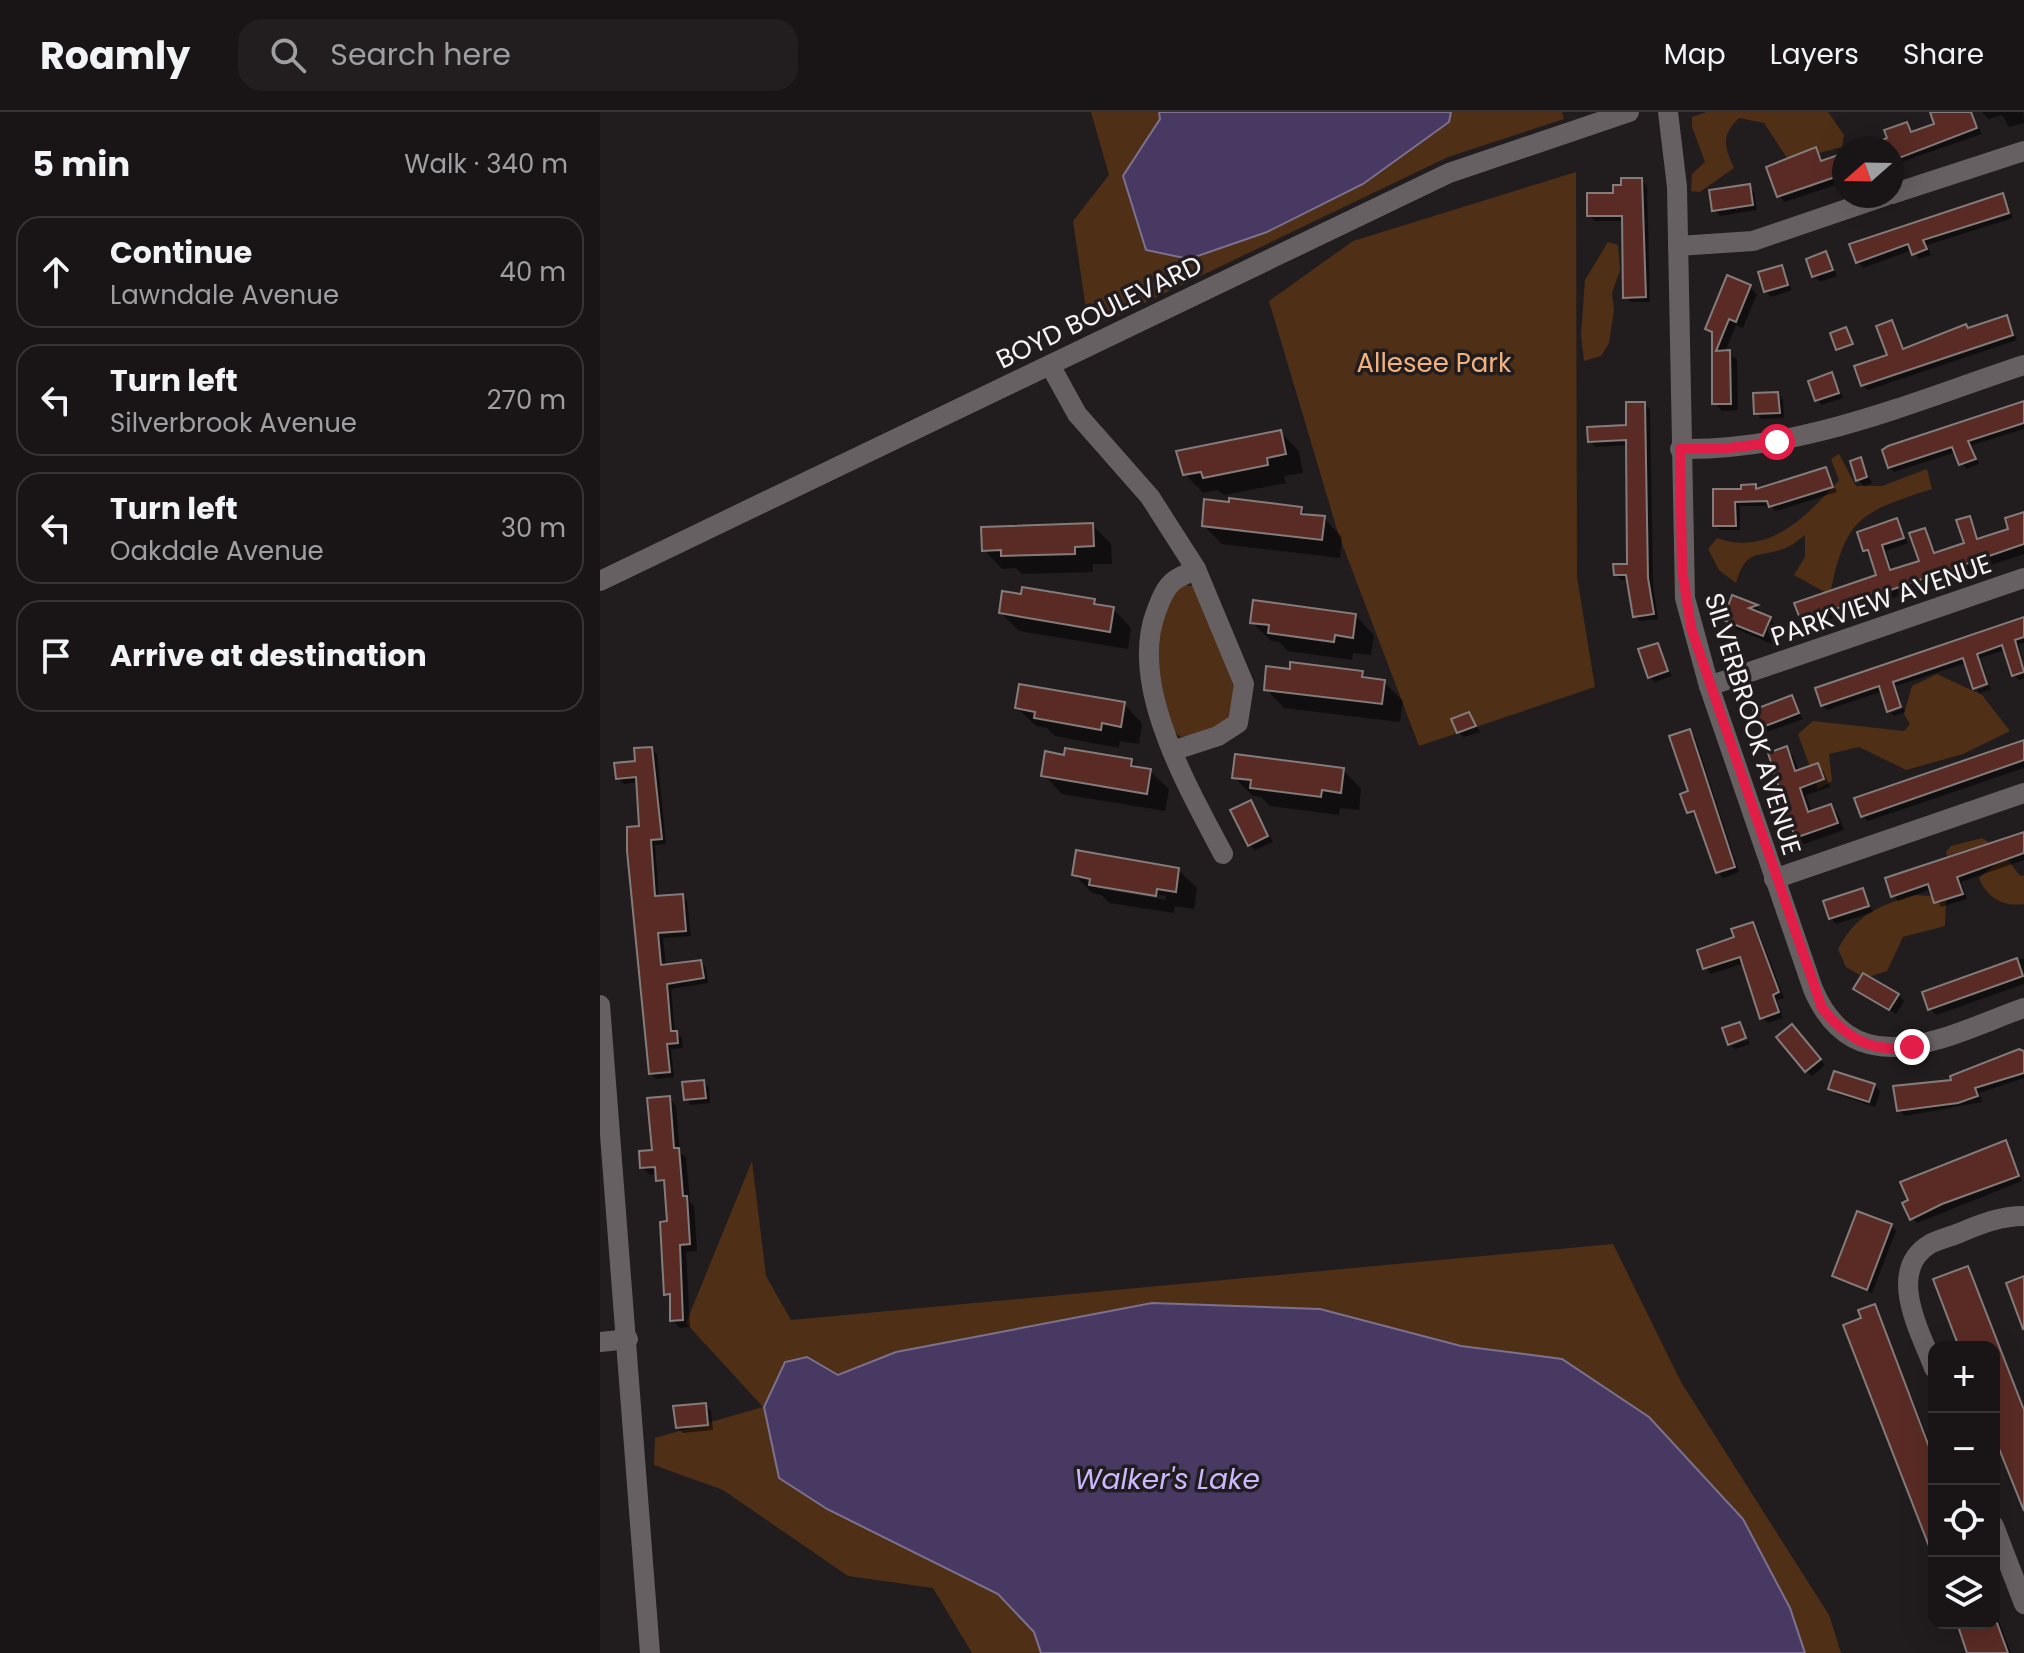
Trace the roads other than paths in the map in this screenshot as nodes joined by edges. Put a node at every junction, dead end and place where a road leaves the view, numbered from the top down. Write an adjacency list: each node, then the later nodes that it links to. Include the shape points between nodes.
1 (1629, 112): 7 (street, BOYD BOULEVARD, via 1449,173)
2 (1668, 112): 6 (street, SILVERBROOK AVENUE)
3 (2024, 151): 4 (street)
4 (1904, 190)
5 (1850, 208): 6 (street, via 1753,241)
6 (1678, 246): 9 (street, SILVERBROOK AVENUE)
7 (1050, 365): 10 (street, via 1077,414 1150,497); 12 (street, BOYD BOULEVARD)
8 (2024, 365): 9 (street, via 1815,435 1721,449)
9 (1680, 449): 13 (street, SILVERBROOK AVENUE, via 1685,598)
10 (1196, 569): 14 (street, via 1172,581 1152,623 1152,673); 14 (street, via 1244,684 1238,723 1218,736)
11 (2024, 578): 13 (street, PARKVIEW AVENUE)
12 (600, 581)
13 (1709, 686): 17 (street, SILVERBROOK AVENUE)
14 (1172, 751): 16 (street)
15 (2024, 793): 17 (street)
16 (1223, 854)
17 (1774, 879): 19 (street, SILVERBROOK AVENUE, via 1822,1008 1855,1040 1891,1050 1912,1047)
18 (600, 1005): 21 (street)
19 (2024, 1008)
20 (2024, 1216): 23 (street, via 1990,1221 1929,1245 1913,1262 1907,1288)
21 (628, 1339): 22 (street); 26 (street)
22 (600, 1342)
23 (1928, 1353)
24 (2000, 1542): 25 (street)
25 (2024, 1604)
26 (650, 1653)

